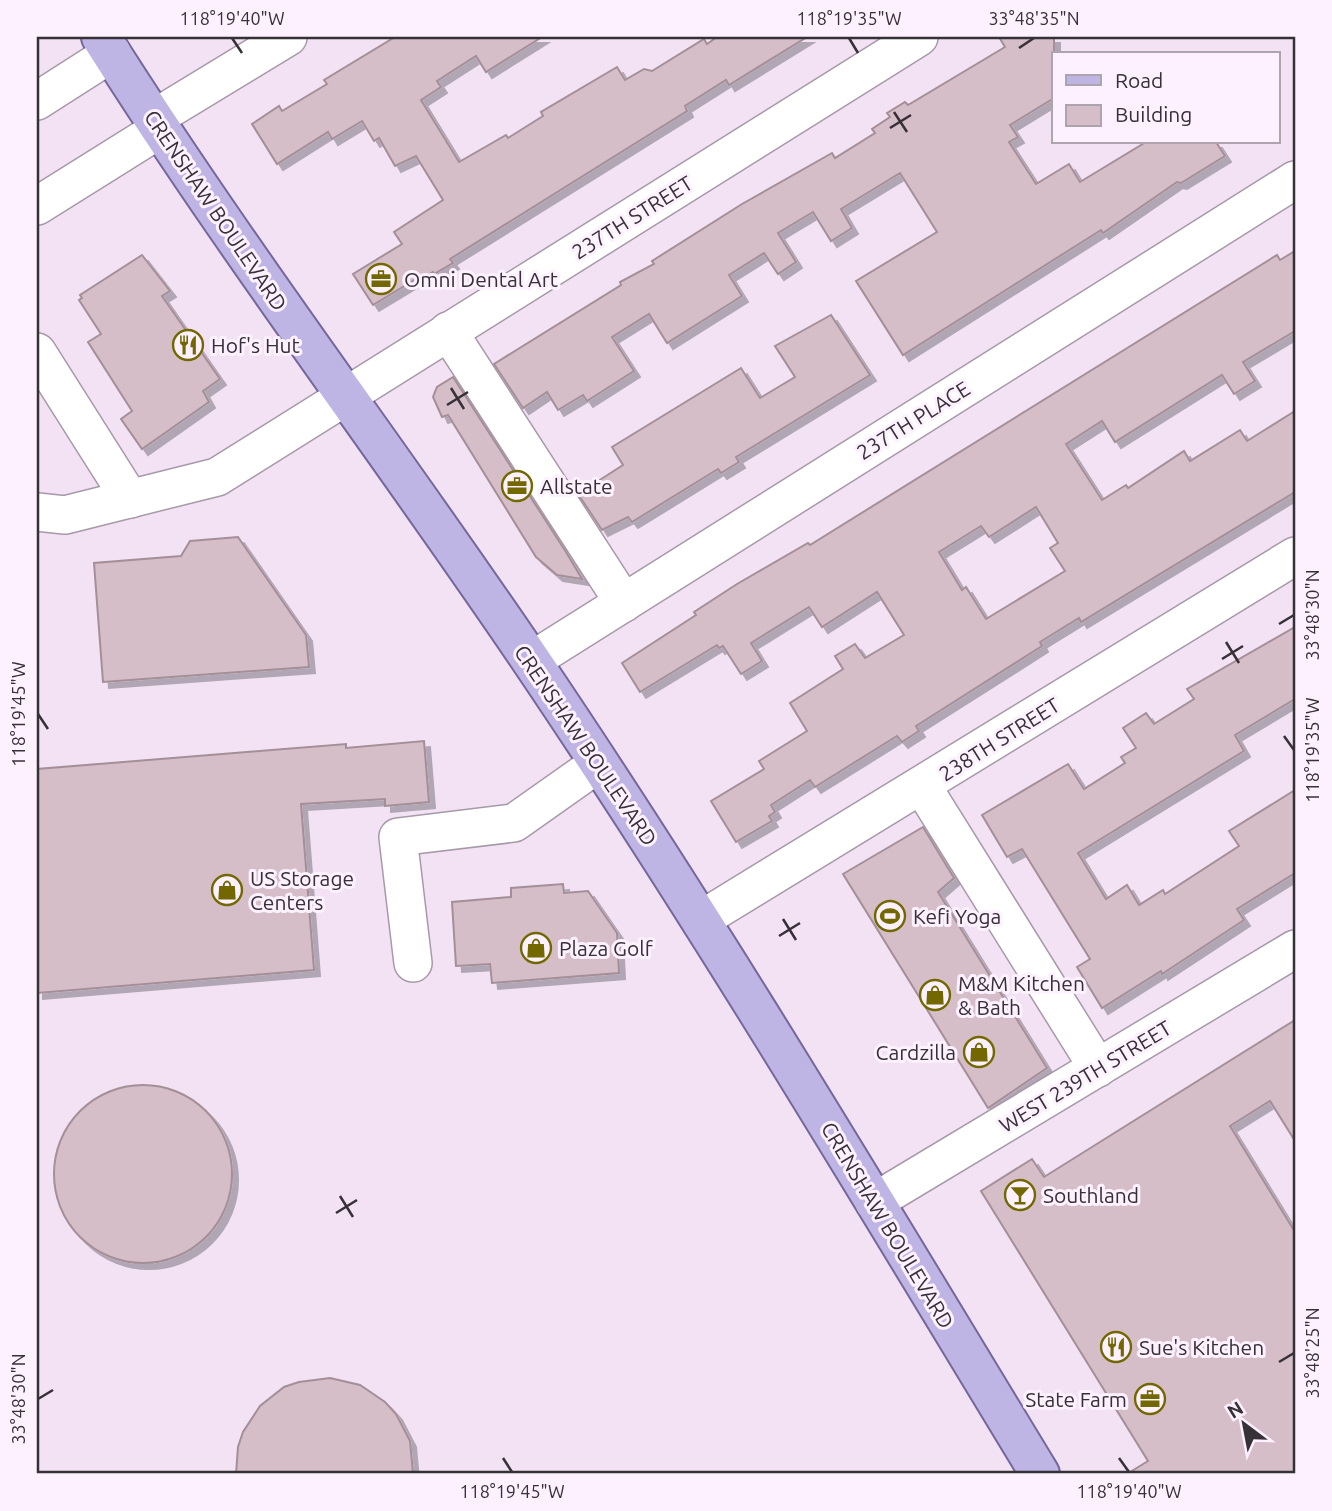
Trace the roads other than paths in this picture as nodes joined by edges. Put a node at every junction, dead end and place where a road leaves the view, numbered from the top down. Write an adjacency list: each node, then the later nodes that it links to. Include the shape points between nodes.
1 (288, 37): 5 (street)
2 (919, 37): 8 (street, 237TH STREET)
3 (106, 45): 4 (street); 5 (main road, CRENSHAW BOULEVARD)
4 (37, 101)
5 (156, 124): 7 (street); 10 (main road, CRENSHAW BOULEVARD)
6 (1295, 180): 14 (street, 237TH PLACE)
7 (37, 206)
8 (448, 331): 10 (street, 237TH STREET); 14 (street)
9 (37, 352): 11 (street)
10 (345, 397): 11 (street, 237TH STREET, via 217,477); 15 (main road, CRENSHAW BOULEVARD)
11 (130, 499): 12 (street, 237TH STREET, via 65,515)
12 (37, 512)
13 (1295, 556): 17 (street, 238TH STREET)
14 (624, 603): 15 (street, 237TH PLACE)
15 (531, 661): 16 (main road, CRENSHAW BOULEVARD)
16 (599, 764): 18 (main road, CRENSHAW BOULEVARD); 20 (street, via 514,824 398,838)
17 (922, 786): 18 (street, 238TH STREET); 21 (street)
18 (702, 919): 22 (main road, CRENSHAW BOULEVARD)
19 (1292, 957): 21 (street, WEST 239TH STREET)
20 (413, 963)
21 (1098, 1068): 22 (street, WEST 239TH STREET)
22 (874, 1202): 23 (main road, CRENSHAW BOULEVARD)
23 (1040, 1474)

